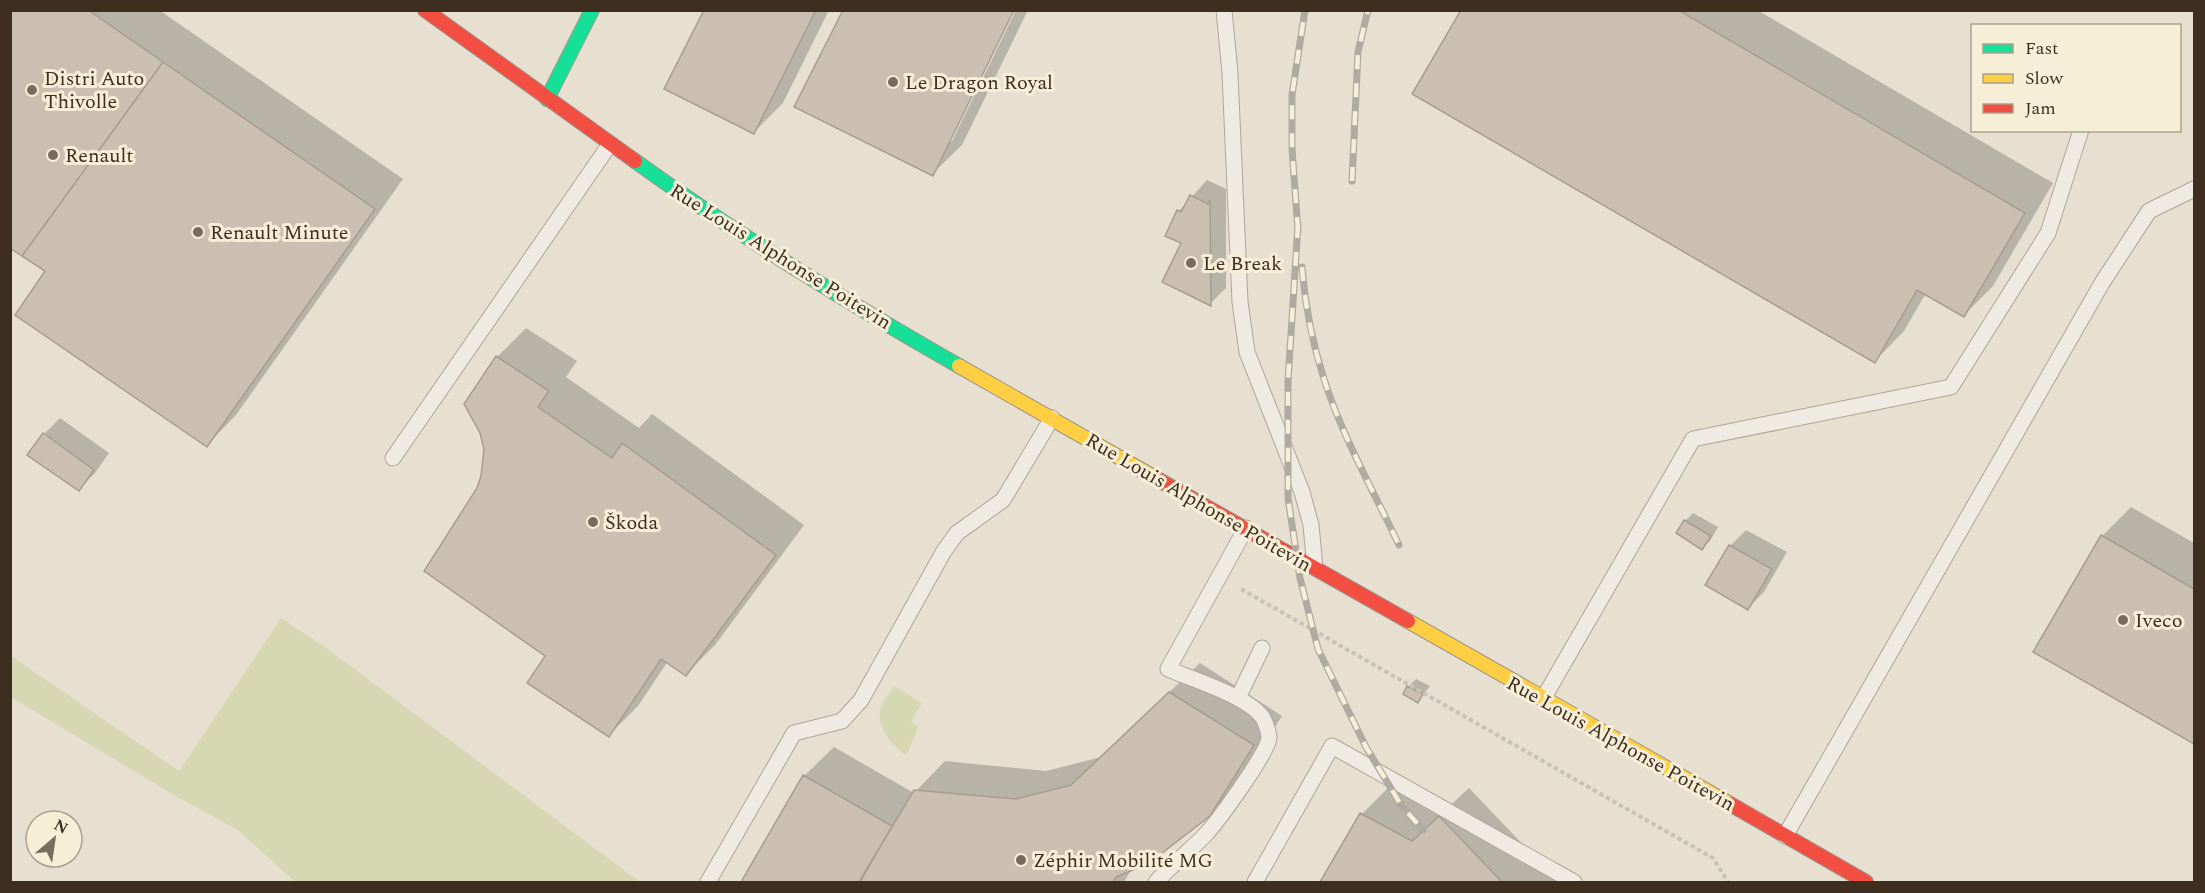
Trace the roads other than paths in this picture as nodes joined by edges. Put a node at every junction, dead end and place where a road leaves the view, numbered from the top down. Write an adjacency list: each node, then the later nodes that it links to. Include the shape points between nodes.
1 (425, 10): 4 (street, Rue Louis Alphonse Poitevin)
2 (592, 10): 4 (street)
3 (1224, 10): 11 (lane, via 1240,302 1247,352 1302,492 1311,525)
4 (547, 99): 6 (street, Rue Louis Alphonse Poitevin)
5 (2080, 132): 14 (lane, via 2048,233 1951,387 1693,439)
6 (610, 144): 8 (street, Rue Louis Alphonse Poitevin, via 875,318); 9 (lane)
7 (2194, 189): 15 (lane, via 2149,211 2102,283)
8 (1052, 418): 10 (street, Rue Louis Alphonse Poitevin); 16 (lane, via 1003,500 957,533 944,551 861,700 842,720 794,733)
9 (393, 458)
10 (1246, 528): 11 (street, Rue Louis Alphonse Poitevin); 13 (lane, via 1168,669)
11 (1315, 569): 14 (street, Rue Louis Alphonse Poitevin)
12 (1262, 648): 13 (lane)
13 (1238, 698): 17 (lane, via 1264,720 1269,738 1235,796 1207,833)
14 (1543, 699): 15 (street, Rue Louis Alphonse Poitevin)
15 (1785, 836): 20 (street, Rue Louis Alphonse Poitevin)
16 (708, 882)
17 (1156, 882)
18 (1255, 882): 19 (lane, via 1332,746)
19 (1574, 882)
20 (1866, 882)

